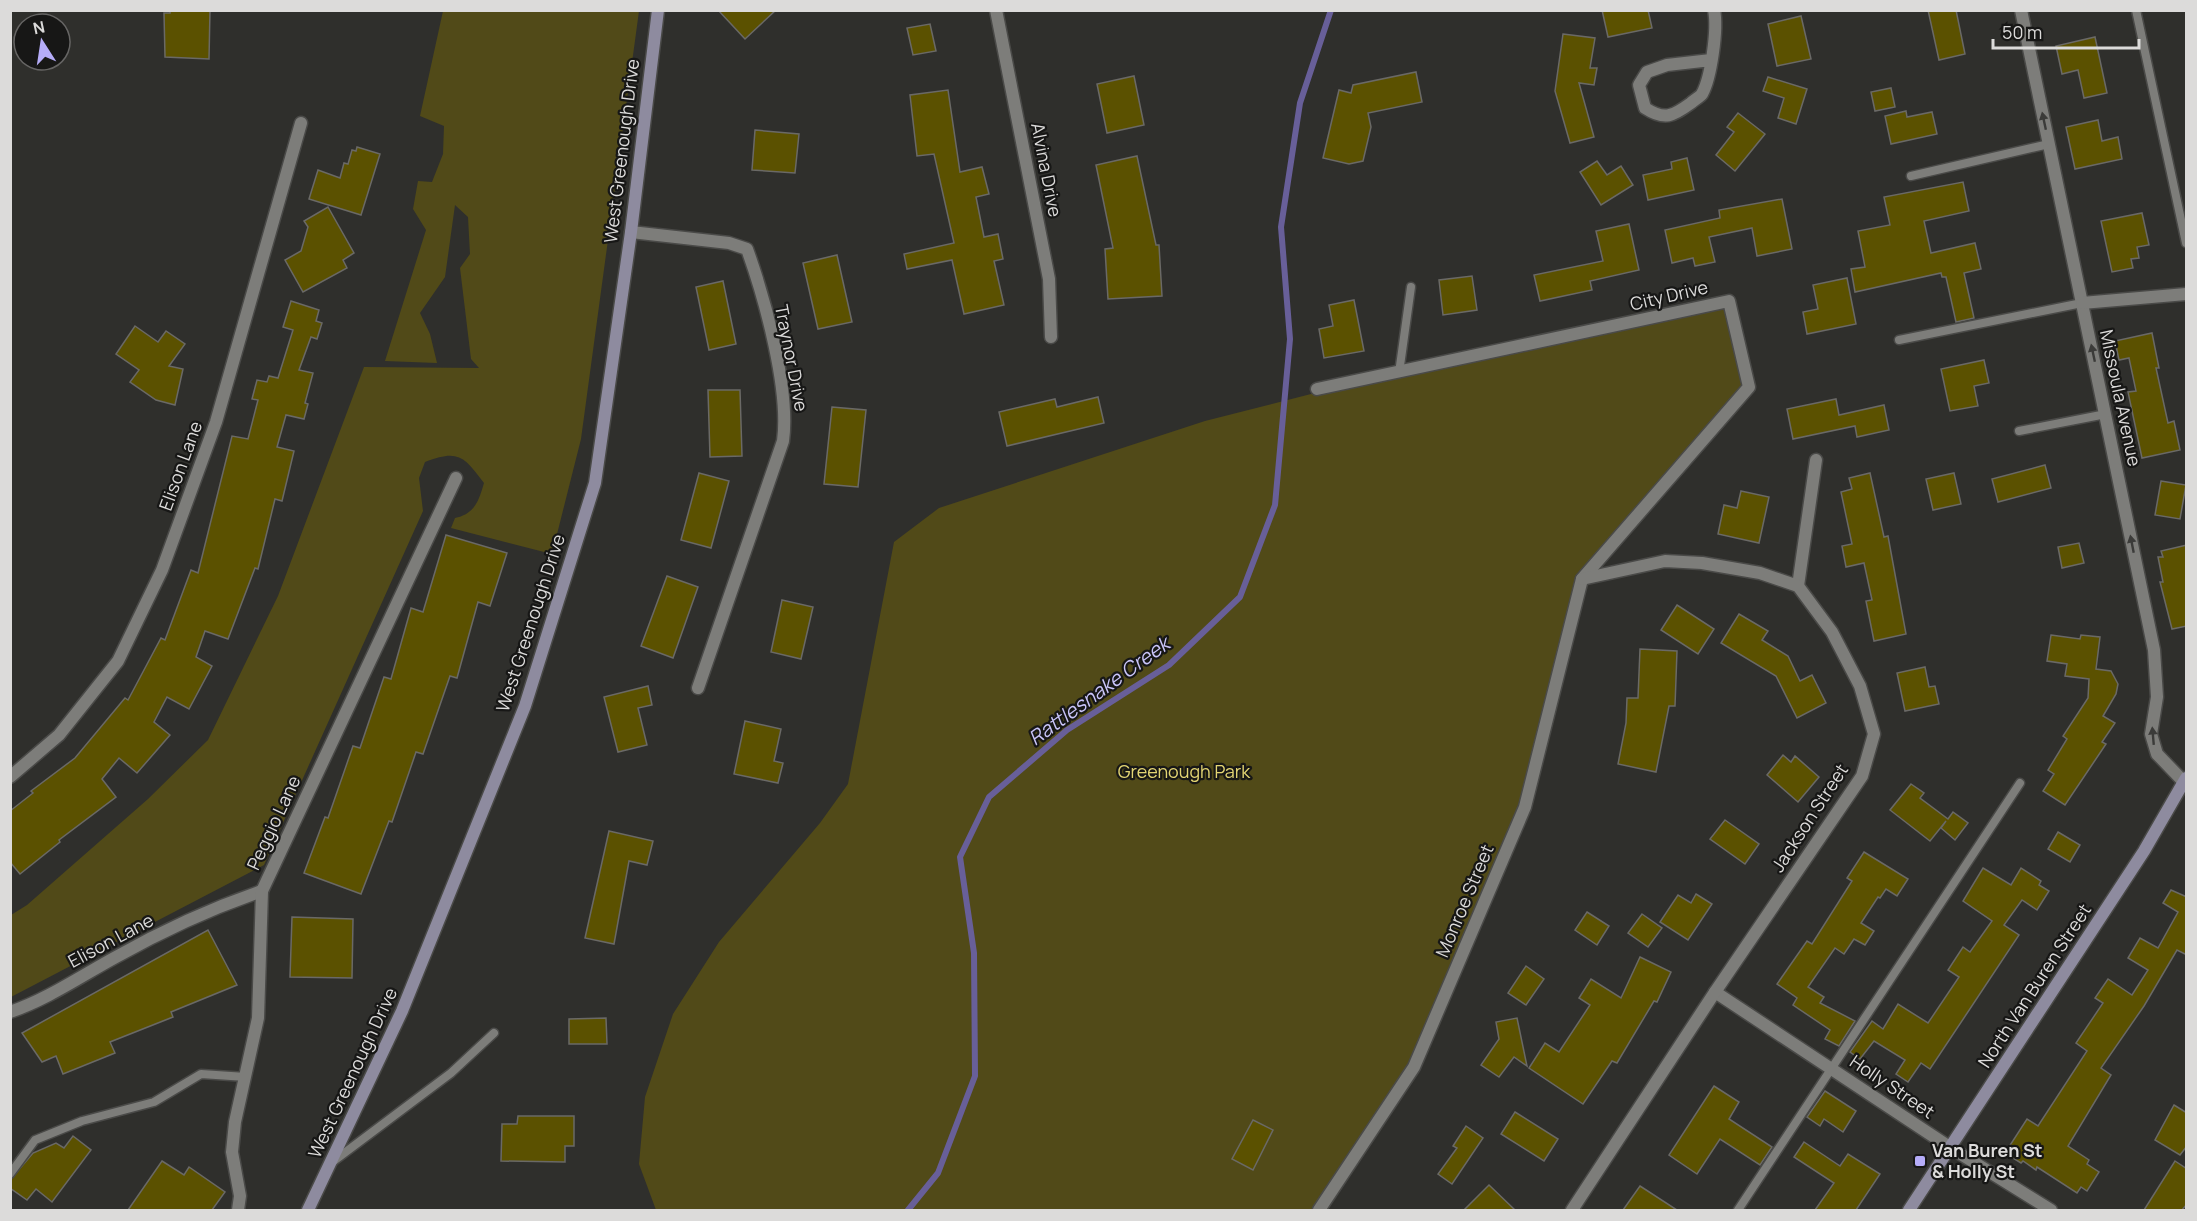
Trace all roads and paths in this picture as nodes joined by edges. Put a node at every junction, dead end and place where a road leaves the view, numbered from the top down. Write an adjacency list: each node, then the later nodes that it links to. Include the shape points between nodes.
1 (658, 10): 10 (street, West Greenough Drive)
2 (996, 10): 15 (street, Alvina Drive, via 1050,279)
3 (1714, 10): 6 (street, via 1717,27)
4 (2021, 10): 8 (street, Missoula Avenue, one-way to 4)
5 (2136, 10): 11 (lane)
6 (1711, 60): 6 (street, via 1667,65 1647,72 1639,85 1645,108 1658,116 1674,115 1702,94)
7 (301, 123): 26 (street, Elison Lane, via 216,422 162,570 118,661 59,735)
8 (2049, 144): 9 (lane); 14 (street, Missoula Avenue)
9 (1911, 176)
10 (631, 232): 25 (street, Traynor Drive, via 729,243 747,249 757,276 784,399 783,441); 36 (street, West Greenough Drive, via 595,483 525,706 402,1011)
11 (2187, 243)
12 (1411, 287): 17 (lane)
13 (2187, 294): 14 (street)
14 (2082, 303): 16 (lane); 19 (street, Missoula Avenue, one-way to 14)
15 (1051, 337)
16 (1899, 340)
17 (1399, 373): 18 (street, City Drive); 23 (street, City Drive, via 1729,301 1749,387)
18 (1317, 389)
19 (2106, 414): 20 (lane); 27 (street, Missoula Avenue, one-way to 19, via 2157,754 2151,734 2158,678)
20 (2019, 431)
21 (1816, 460): 24 (street)
22 (456, 478): 29 (street, Peggio Lane)
23 (1582, 579): 24 (street, via 1675,561 1760,573); 40 (street, Monroe Street, via 1520,818 1414,1067)
24 (1798, 586): 30 (street, Jackson Street, via 1832,632 1860,686 1874,734 1862,776)
25 (698, 688)
26 (10, 777)
27 (2185, 780): 35 (street, North Van Buren Street, via 2144,852)
28 (2020, 783): 33 (lane)
29 (262, 891): 31 (street, Elison Lane, via 223,904 119,955 35,1004); 34 (street, Peggio Lane, via 258,1018)
30 (1715, 992): 33 (street, Holly Street); 41 (street, Jackson Street)
31 (10, 1012)
32 (494, 1033): 36 (lane, via 452,1073)
33 (1831, 1069): 35 (street, Holly Street); 42 (lane)
34 (246, 1077): 37 (lane, via 201,1074 154,1102 82,1121 35,1140); 38 (street, Peggio Lane, via 234,1122 232,1152 240,1196)
35 (1951, 1148): 43 (street, North Van Buren Street); 44 (street, Holly Street)
36 (331, 1164): 39 (street, West Greenough Drive)
37 (10, 1174)
38 (238, 1210)
39 (308, 1210)
40 (1318, 1210)
41 (1572, 1210)
42 (1738, 1210)
43 (1909, 1210)
44 (2051, 1210)

